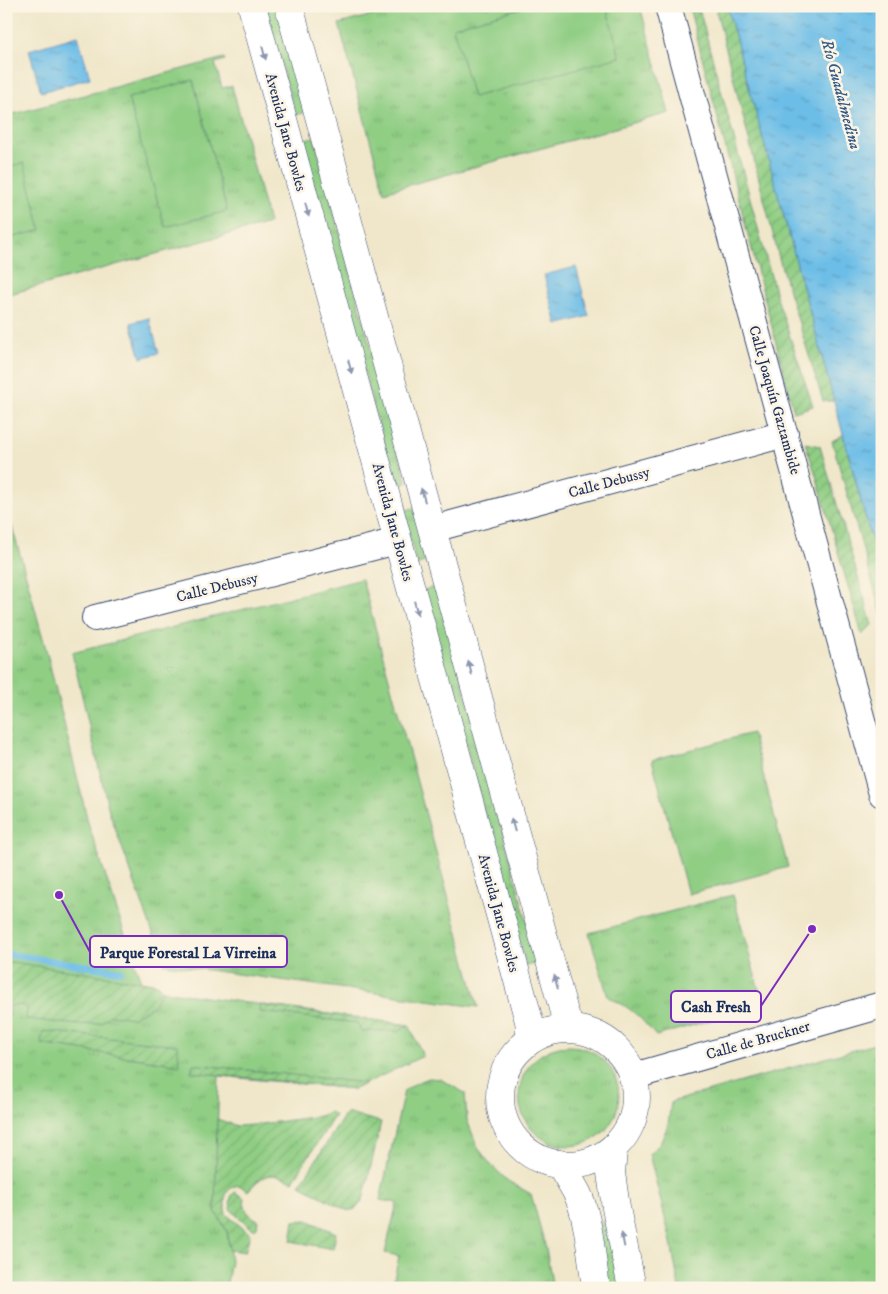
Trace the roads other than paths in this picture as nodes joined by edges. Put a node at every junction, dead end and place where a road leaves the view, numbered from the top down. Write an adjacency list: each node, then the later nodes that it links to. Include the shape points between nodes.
1 (252, 6): 6 (main road, Avenida Jane Bowles, one-way to 6)
2 (289, 6): 5 (main road, one-way to 2)
3 (668, 6): 4 (street, Calle Joaquín Gaztambide)
4 (785, 434): 5 (street, Calle Debussy); 8 (street, Calle Joaquín Gaztambide)
5 (433, 529): 10 (main road, one-way to 5)
6 (398, 541): 7 (street, Calle Debussy); 11 (main road, Avenida Jane Bowles, one-way to 11, via 527,1013)
7 (95, 618)
8 (882, 794)
9 (882, 1005): 12 (street, Calle de Bruckner)
10 (570, 1028): 11 (main road, via 550,1030); 12 (main road, via 592,1034 612,1046 624,1058)
11 (531, 1039): 14 (main road, via 518,1050 504,1072 500,1105 506,1126 528,1152)
12 (634, 1076): 13 (main road, via 637,1099 634,1118)
13 (613, 1150): 14 (main road, via 593,1161); 16 (main road, one-way to 13, via 611,1173)
14 (560, 1164): 15 (main road, via 579,1196)
15 (596, 1288)
16 (632, 1288)

